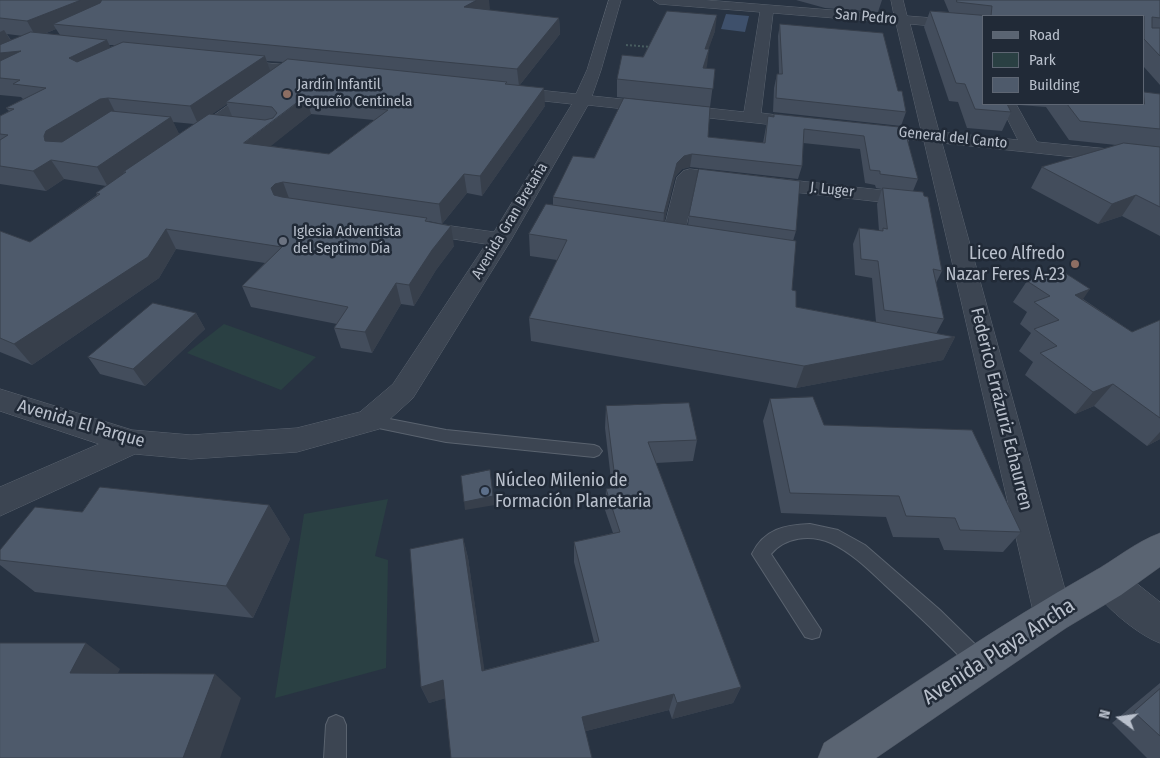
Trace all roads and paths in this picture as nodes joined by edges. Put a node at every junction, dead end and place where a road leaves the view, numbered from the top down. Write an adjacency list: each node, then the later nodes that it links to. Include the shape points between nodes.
1 (615, 0): 13 (street, Avenida Gran Bretaña)
2 (659, 0): 4 (street, San Pedro)
3 (897, 0): 5 (street, Federico Errázuriz Echaurren)
4 (767, 9): 5 (street, San Pedro); 15 (street)
5 (902, 19): 6 (street, San Pedro); 21 (street, Federico Errázuriz Echaurren)
6 (982, 26)
7 (619, 44): 8 (path)
8 (655, 47)
9 (211, 62): 10 (street)
10 (289, 70): 11 (street); 18 (street)
11 (327, 74)
12 (491, 90): 13 (street)
13 (583, 100): 15 (street); 26 (street, Avenida Gran Bretaña)
14 (1009, 105): 22 (street)
15 (752, 117): 16 (street)
16 (818, 124)
17 (242, 127): 18 (street)
18 (206, 128): 20 (street); 23 (street)
19 (856, 128): 21 (street, General del Canto)
20 (174, 129)
21 (932, 135): 22 (street, General del Canto); 25 (street, Federico Errázuriz Echaurren)
22 (1030, 146): 24 (street, General del Canto)
23 (177, 149)
24 (1160, 160)
25 (949, 204): 29 (street, J. Luger, via 690,175); 38 (street, Federico Errázuriz Echaurren)
26 (516, 212): 27 (street); 30 (street, Avenida Gran Bretaña)
27 (542, 216)
28 (395, 224): 30 (street)
29 (673, 236)
30 (500, 240): 32 (street, Avenida Gran Bretaña, via 403,391)
31 (0, 400): 33 (street, Avenida El Parque)
32 (369, 421): 33 (street, Avenida El Parque, via 297,440 256,444 190,447); 34 (lane, via 446,436)
33 (132, 442): 35 (street)
34 (594, 451)
35 (0, 502)
36 (1160, 548): 37 (main road, Avenida Playa Ancha)
37 (1108, 583): 38 (main road, Avenida Playa Ancha); 39 (street)
38 (1053, 615): 41 (main road, Avenida Playa Ancha)
39 (1160, 625)
40 (812, 630): 41 (lane, via 761,554 770,543 787,532 810,531 832,536 859,550 933,616)
41 (980, 664): 44 (main road, Avenida Playa Ancha)
42 (336, 725): 43 (lane)
43 (335, 758)
44 (839, 758)

